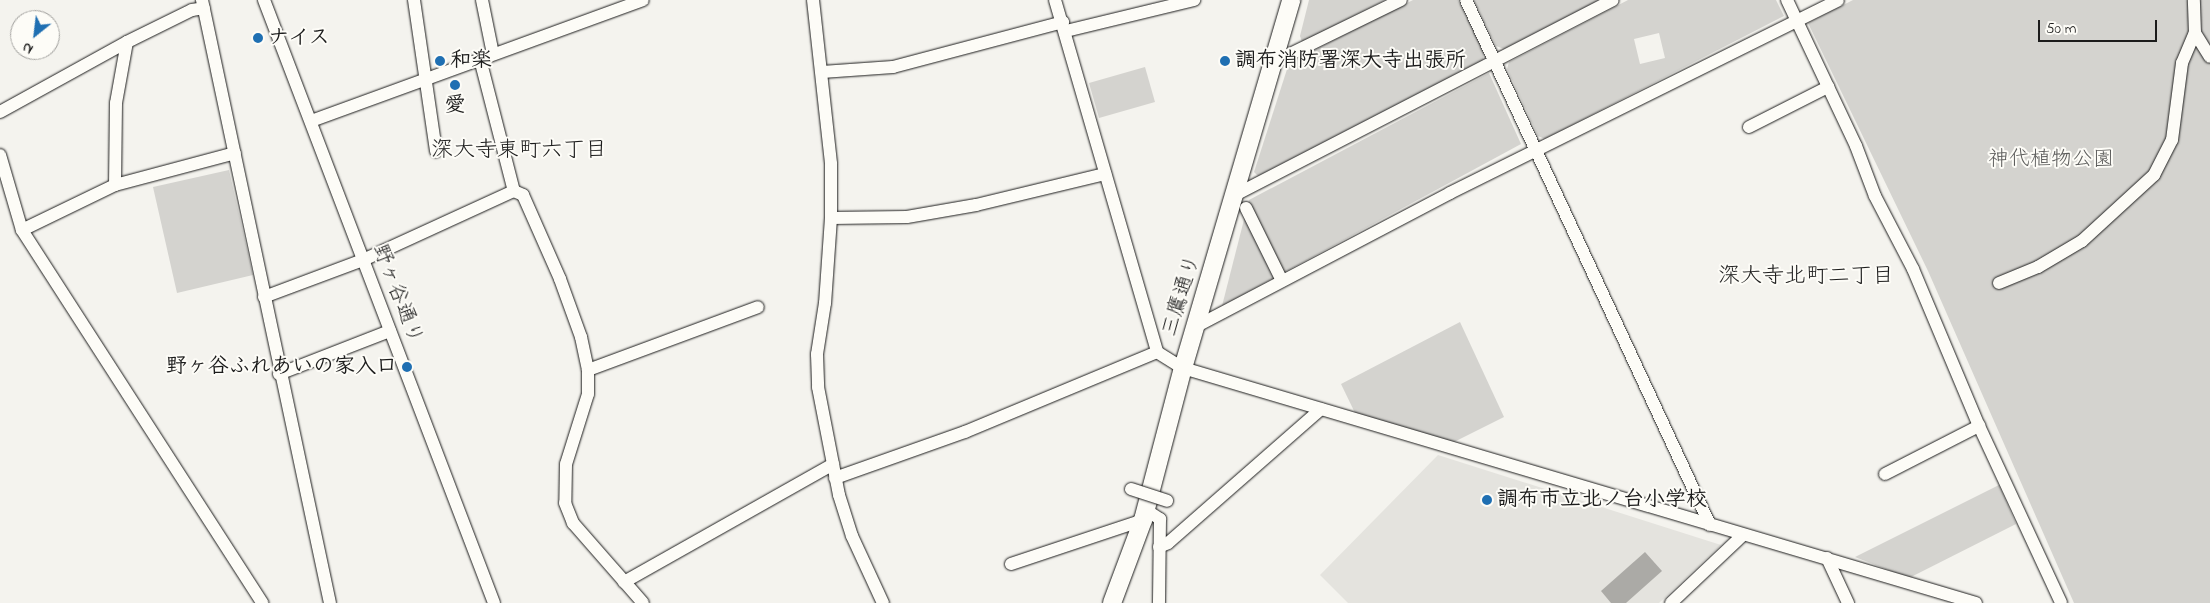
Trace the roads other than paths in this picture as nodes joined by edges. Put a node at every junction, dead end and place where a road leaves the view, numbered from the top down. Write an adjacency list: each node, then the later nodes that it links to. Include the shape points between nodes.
1 (264, 0): 29 (street, 野ヶ谷通り)
2 (414, 0): 26 (street)
3 (482, 0): 20 (street)
4 (643, 0): 20 (street)
5 (813, 0): 25 (street)
6 (1055, 0): 17 (street)
7 (1194, 0): 17 (street)
8 (1291, 0): 24 (main road, 三鷹通り)
9 (1401, 0): 24 (street)
10 (1466, 0): 23 (street)
11 (1613, 0): 23 (street)
12 (1787, 0): 16 (street)
13 (1838, 0): 16 (street)
14 (2194, 0): 18 (street)
15 (204, 3): 19 (street); 33 (street)
16 (1797, 20): 27 (street); 32 (street)
17 (1064, 27): 25 (street, via 893,67); 35 (street)
18 (2195, 32): 21 (street); 43 (street, via 2182,63 2172,140 2154,175 2082,241)
19 (127, 42): 28 (street); 36 (street, via 116,103)
20 (493, 54): 22 (street)
21 (2210, 57)
22 (480, 59): 26 (street); 37 (street)
23 (1494, 61): 32 (street); 38 (street)
24 (1274, 62): 38 (main road, 三鷹通り)
25 (822, 72): 39 (street, via 830,131)
26 (428, 80): 29 (street); 31 (street)
27 (1828, 87): 30 (street); 53 (street, via 1875,196 1913,269)
28 (0, 112)
29 (311, 121): 41 (street, 野ヶ谷通り)
30 (1749, 127)
31 (436, 151)
32 (1536, 151): 42 (street); 60 (street)
33 (235, 153): 36 (street); 44 (street)
34 (0, 155): 40 (street)
35 (1105, 174): 39 (street, via 976,205 907,217); 48 (street)
36 (115, 185): 40 (street)
37 (514, 191): 41 (street); 50 (street, via 523,195 560,279 581,337)
38 (1240, 201): 42 (street); 46 (main road, 三鷹通り)
39 (831, 218): 54 (street, via 817,365)
40 (22, 230): 66 (street)
41 (363, 260): 44 (street); 47 (street, 野ヶ谷通り)
42 (1282, 281): 46 (street)
43 (1999, 283)
44 (264, 297): 51 (street)
45 (758, 307): 50 (street)
46 (1197, 326): 49 (main road, 三鷹通り)
47 (390, 331): 51 (street); 68 (street, 野ヶ谷通り)
48 (1157, 352): 49 (street); 56 (street, via 965,432)
49 (1183, 368): 52 (street); 59 (main road, 三鷹通り)
50 (588, 370): 65 (street, via 588,394 566,464 565,503 573,523)
51 (279, 374): 67 (street)
52 (1321, 409): 60 (street); 62 (street, via 1168,543)
53 (1979, 426): 55 (street); 76 (street)
54 (833, 464): 56 (street); 65 (street)
55 (1885, 474)
56 (835, 478): 70 (street, via 849,528)
57 (1131, 489): 58 (street, bridge)
58 (1167, 501)
59 (1145, 515): 62 (street, via 1160,519); 64 (street); 71 (main road, 三鷹通り)
60 (1710, 525): 61 (street)
61 (1743, 536): 63 (street); 73 (street)
62 (1159, 547): 72 (street)
63 (1827, 558): 74 (street); 75 (street)
64 (1011, 564)
65 (624, 582): 69 (street)
66 (262, 603)
67 (330, 603)
68 (494, 603)
69 (643, 603)
70 (883, 603)
71 (1112, 603)
72 (1159, 603)
73 (1671, 603)
74 (1848, 603)
75 (1976, 603)
76 (2061, 603)

